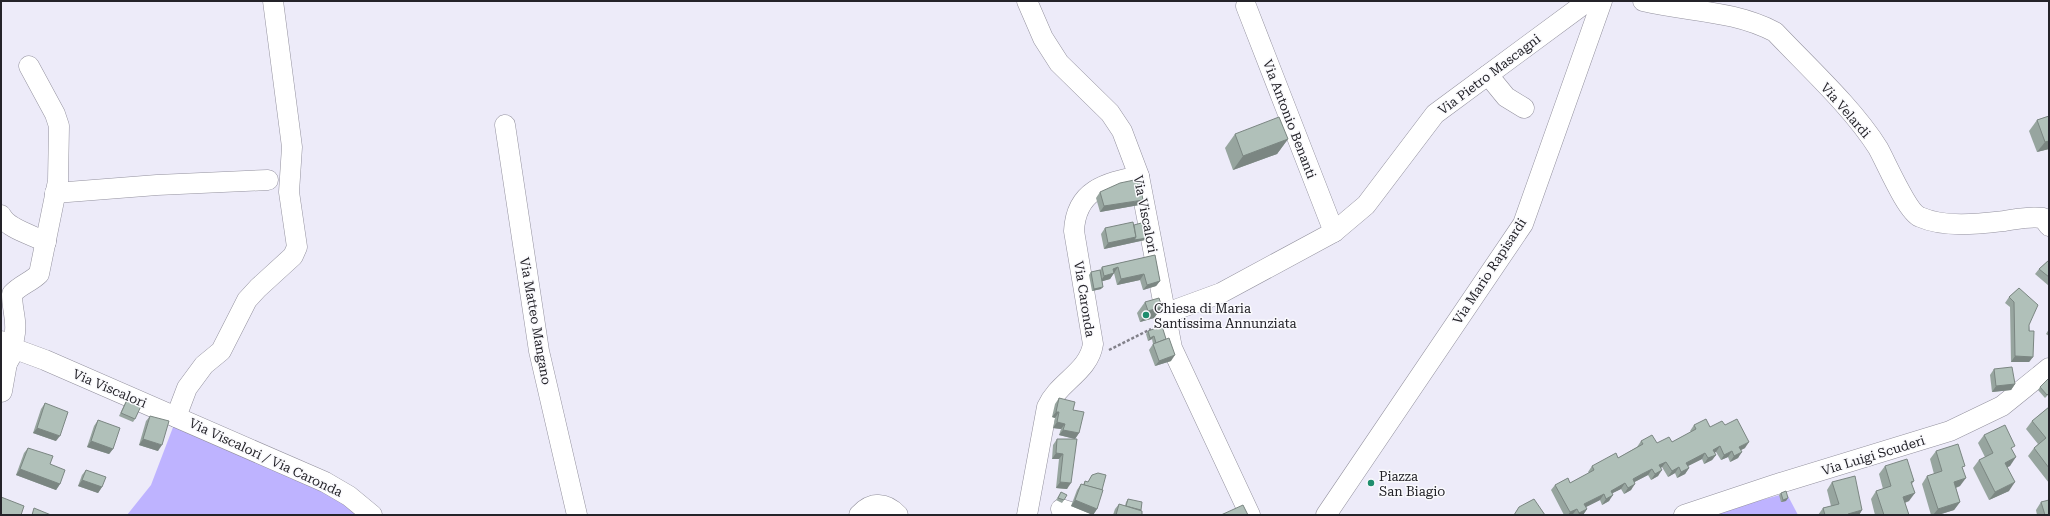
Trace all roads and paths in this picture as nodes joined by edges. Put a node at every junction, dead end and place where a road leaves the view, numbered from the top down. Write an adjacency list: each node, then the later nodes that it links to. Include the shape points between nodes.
1 (273, 1): 23 (street, via 292,147 289,192 297,247 293,256 247,300 221,351 204,365 187,388)
2 (1027, 1): 11 (street, Via Viscalori, via 1043,38 1059,63 1110,114 1122,131)
3 (1588, 1): 8 (street, Via Pietro Mascagni)
4 (1602, 1): 32 (street, Via Mario Rapisardi, via 1523,224)
5 (1643, 1): 15 (street, Via Velardi, via 1734,16 1756,22 1776,32 1865,128 1905,198 1919,217 1940,222 1974,224 2033,216 2043,218)
6 (1246, 6): 16 (street, Via Antonio Benanti)
7 (29, 66): 13 (street, via 59,126)
8 (1488, 75): 9 (street, via 1506,97); 16 (street, Via Pietro Mascagni, via 1435,114 1366,205)
9 (1524, 108)
10 (505, 125): 26 (street, Via Matteo Mangano, via 539,351)
11 (1139, 176): 18 (street, Via Viscalori); 20 (street, Via Caronda, via 1116,181 1090,194 1080,205 1075,217 1074,231 1093,344)
12 (268, 180): 13 (street, via 157,184)
13 (56, 193): 17 (street)
14 (1, 215): 17 (street, via 10,224)
15 (2049, 226)
16 (1334, 232): 18 (street, Via Pietro Mascagni, via 1221,293 1172,311)
17 (46, 242): 19 (street, via 39,274 19,286 12,294 17,324 14,338)
18 (1165, 317): 20 (path, via 1104,353); 31 (street, Via Viscalori, via 1172,348)
19 (4, 350): 22 (main road); 23 (street, Via Viscalori, via 25,358 44,360)
20 (1092, 354): 29 (street, Via Caronda, via 1087,363 1054,393 1047,407)
21 (2049, 368): 33 (street, Via Luigi Scuderi, via 2002,406 1950,431)
22 (1, 391)
23 (176, 417): 25 (street, Via Viscalori / Via Caronda, via 325,482 349,496)
24 (1062, 509): 30 (street)
25 (372, 515)
26 (577, 515)
27 (859, 515): 28 (street, via 864,510 882,504 890,507)
28 (898, 515)
29 (1027, 515)
30 (1080, 515)
31 (1250, 515)
32 (1326, 515)
33 (1684, 515)

